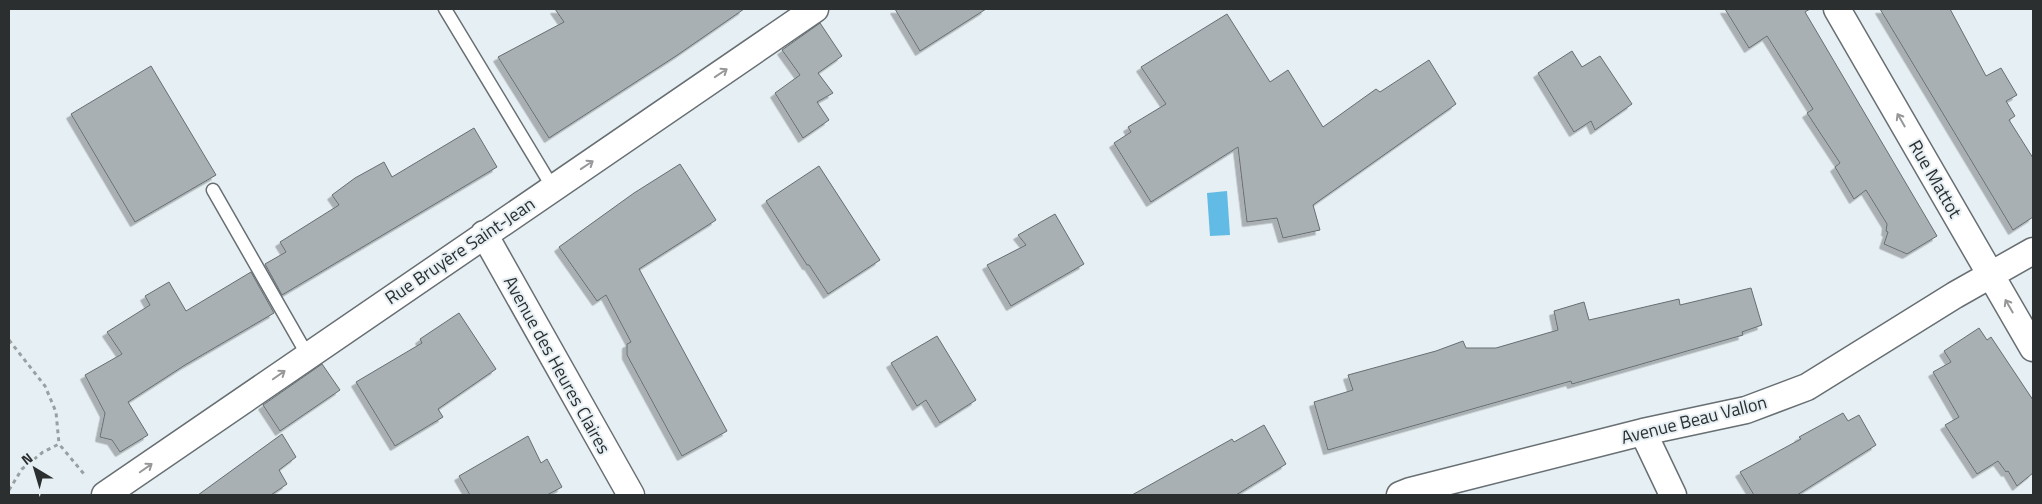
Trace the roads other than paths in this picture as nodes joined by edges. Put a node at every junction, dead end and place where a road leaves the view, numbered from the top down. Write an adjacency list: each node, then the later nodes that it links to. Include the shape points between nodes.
1 (445, 9): 4 (lane)
2 (816, 9): 4 (street, Rue Bruyère Saint-Jean, one-way to 2)
3 (1837, 9): 8 (street, Rue Mattot, one-way to 3)
4 (553, 188): 6 (street, Rue Bruyère Saint-Jean)
5 (213, 190): 10 (lane)
6 (484, 234): 10 (street, Rue Bruyère Saint-Jean); 13 (street, Avenue des Heures Claires)
7 (2033, 251): 8 (street, Avenue Beau Vallon)
8 (1990, 274): 9 (street, Rue Mattot, one-way to 8); 11 (street, Avenue Beau Vallon, via 1807,387 1746,410)
9 (2033, 348)
10 (308, 356): 12 (street, Rue Bruyère Saint-Jean, one-way to 10)
11 (1643, 432): 14 (street, Avenue Beau Vallon); 15 (street)
12 (97, 488)
13 (631, 495)
14 (1400, 495)
15 (1672, 495)

